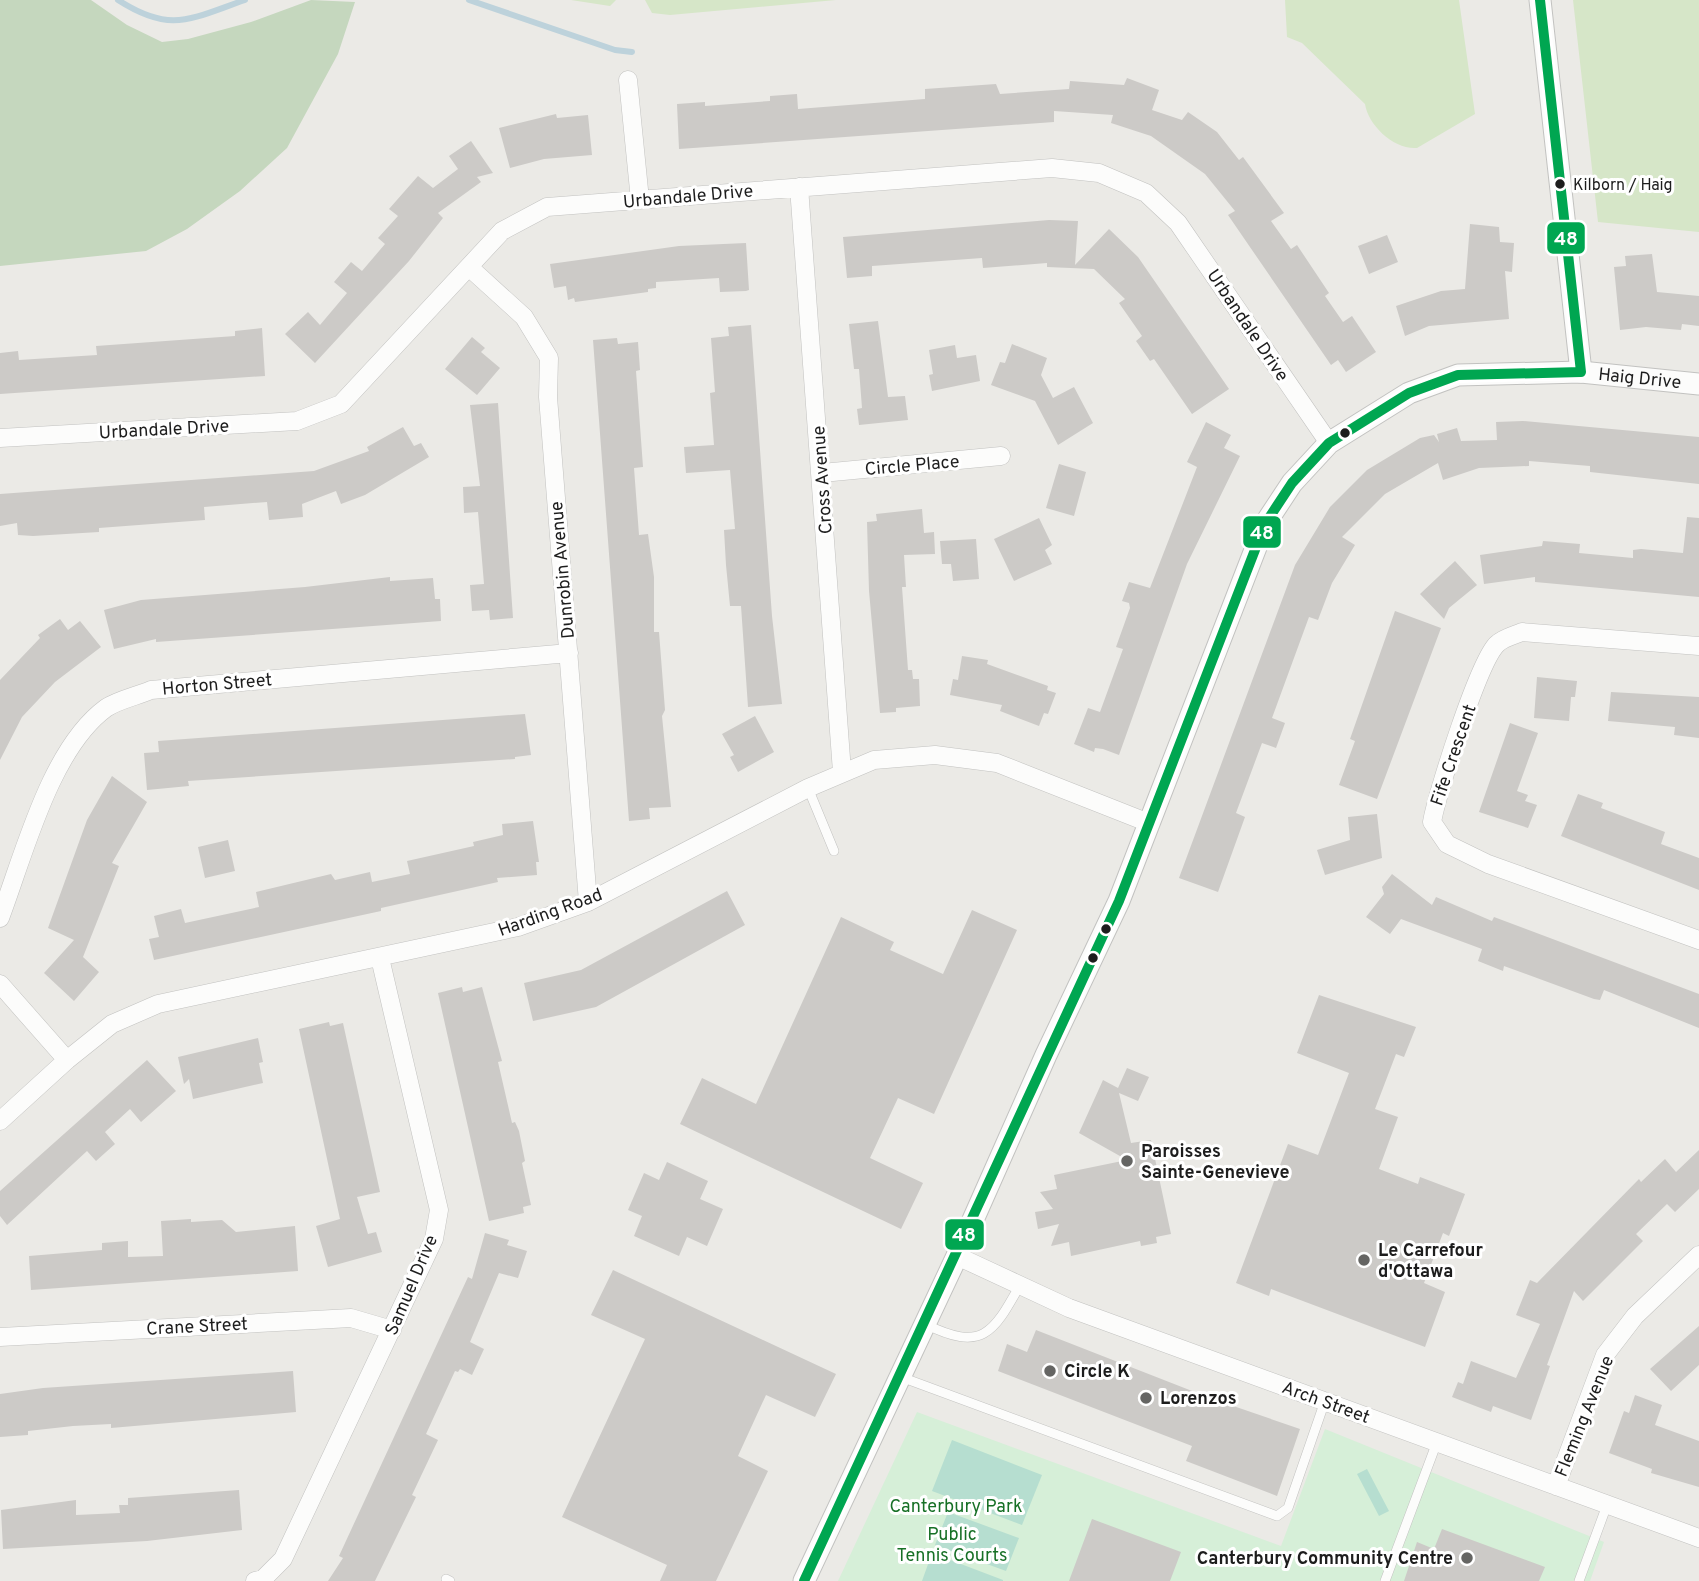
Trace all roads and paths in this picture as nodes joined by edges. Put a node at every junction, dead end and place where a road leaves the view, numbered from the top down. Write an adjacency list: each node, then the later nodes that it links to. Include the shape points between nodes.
1 (1540, 0): 6 (street)
2 (628, 80): 4 (street)
3 (799, 187): 4 (street, Urbandale Drive); 9 (street, Urbandale Drive, via 1052,168 1099,173 1146,193 1178,223); 11 (street, Cross Avenue)
4 (639, 200): 5 (street, Urbandale Drive, via 547,207 502,231)
5 (470, 268): 8 (street, Urbandale Drive, via 341,404 297,421); 13 (street, Dunrobin Avenue, via 524,317 550,358 548,397)
6 (1581, 372): 7 (street, Haig Drive); 9 (street, Haig Drive, via 1458,375 1409,393)
7 (1699, 384)
8 (0, 438)
9 (1329, 443): 16 (street, Haig Drive, via 1292,482 1265,524)
10 (1001, 456): 11 (street, Circle Place)
11 (822, 473): 14 (street, Cross Avenue)
12 (1699, 646): 20 (street, Fife Crescent, via 1522,632 1497,643 1484,666 1436,798 1432,822 1447,844 1489,864)
13 (569, 653): 18 (street, Dunrobin Avenue); 19 (street, Horton Street, via 151,690 107,707 71,743)
14 (842, 772): 15 (street, Harding Road); 16 (street, Harding Road, via 874,760 936,755 997,763)
15 (808, 788): 17 (lane); 18 (street, Harding Road)
16 (1149, 823): 26 (street, Haig Drive, via 1119,901)
17 (834, 851)
18 (588, 902): 21 (street, Harding Road, via 517,927)
19 (0, 918)
20 (1699, 940)
21 (380, 958): 23 (street, Harding Road, via 158,1004 112,1024); 29 (street, Samuel Drive, via 439,1210 433,1239)
22 (0, 984): 23 (street)
23 (66, 1060): 24 (street, Harding Road)
24 (0, 1121)
25 (1699, 1255): 34 (street, Fleming Avenue, via 1635,1316 1605,1355)
26 (957, 1256): 27 (street, Arch Street); 28 (street, Haig Drive)
27 (1020, 1285): 28 (lane, via 998,1326 974,1337 949,1336); 32 (street, Arch Street, via 1069,1308)
28 (925, 1324): 31 (street, Haig Drive)
29 (393, 1330): 30 (street, Crane Street, via 351,1318); 37 (street, Samuel Drive, via 283,1559)
30 (0, 1337)
31 (901, 1377): 32 (lane, via 1277,1516 1288,1508); 38 (street, Haig Drive)
32 (1325, 1401): 33 (street, Arch Street)
33 (1437, 1442): 34 (street, Arch Street); 39 (lane)
34 (1556, 1486): 35 (street, Arch Street)
35 (1607, 1504): 36 (street, Arch Street); 40 (lane)
36 (1699, 1538)
37 (255, 1581)
38 (804, 1581)
39 (1385, 1581)
40 (1579, 1581)

